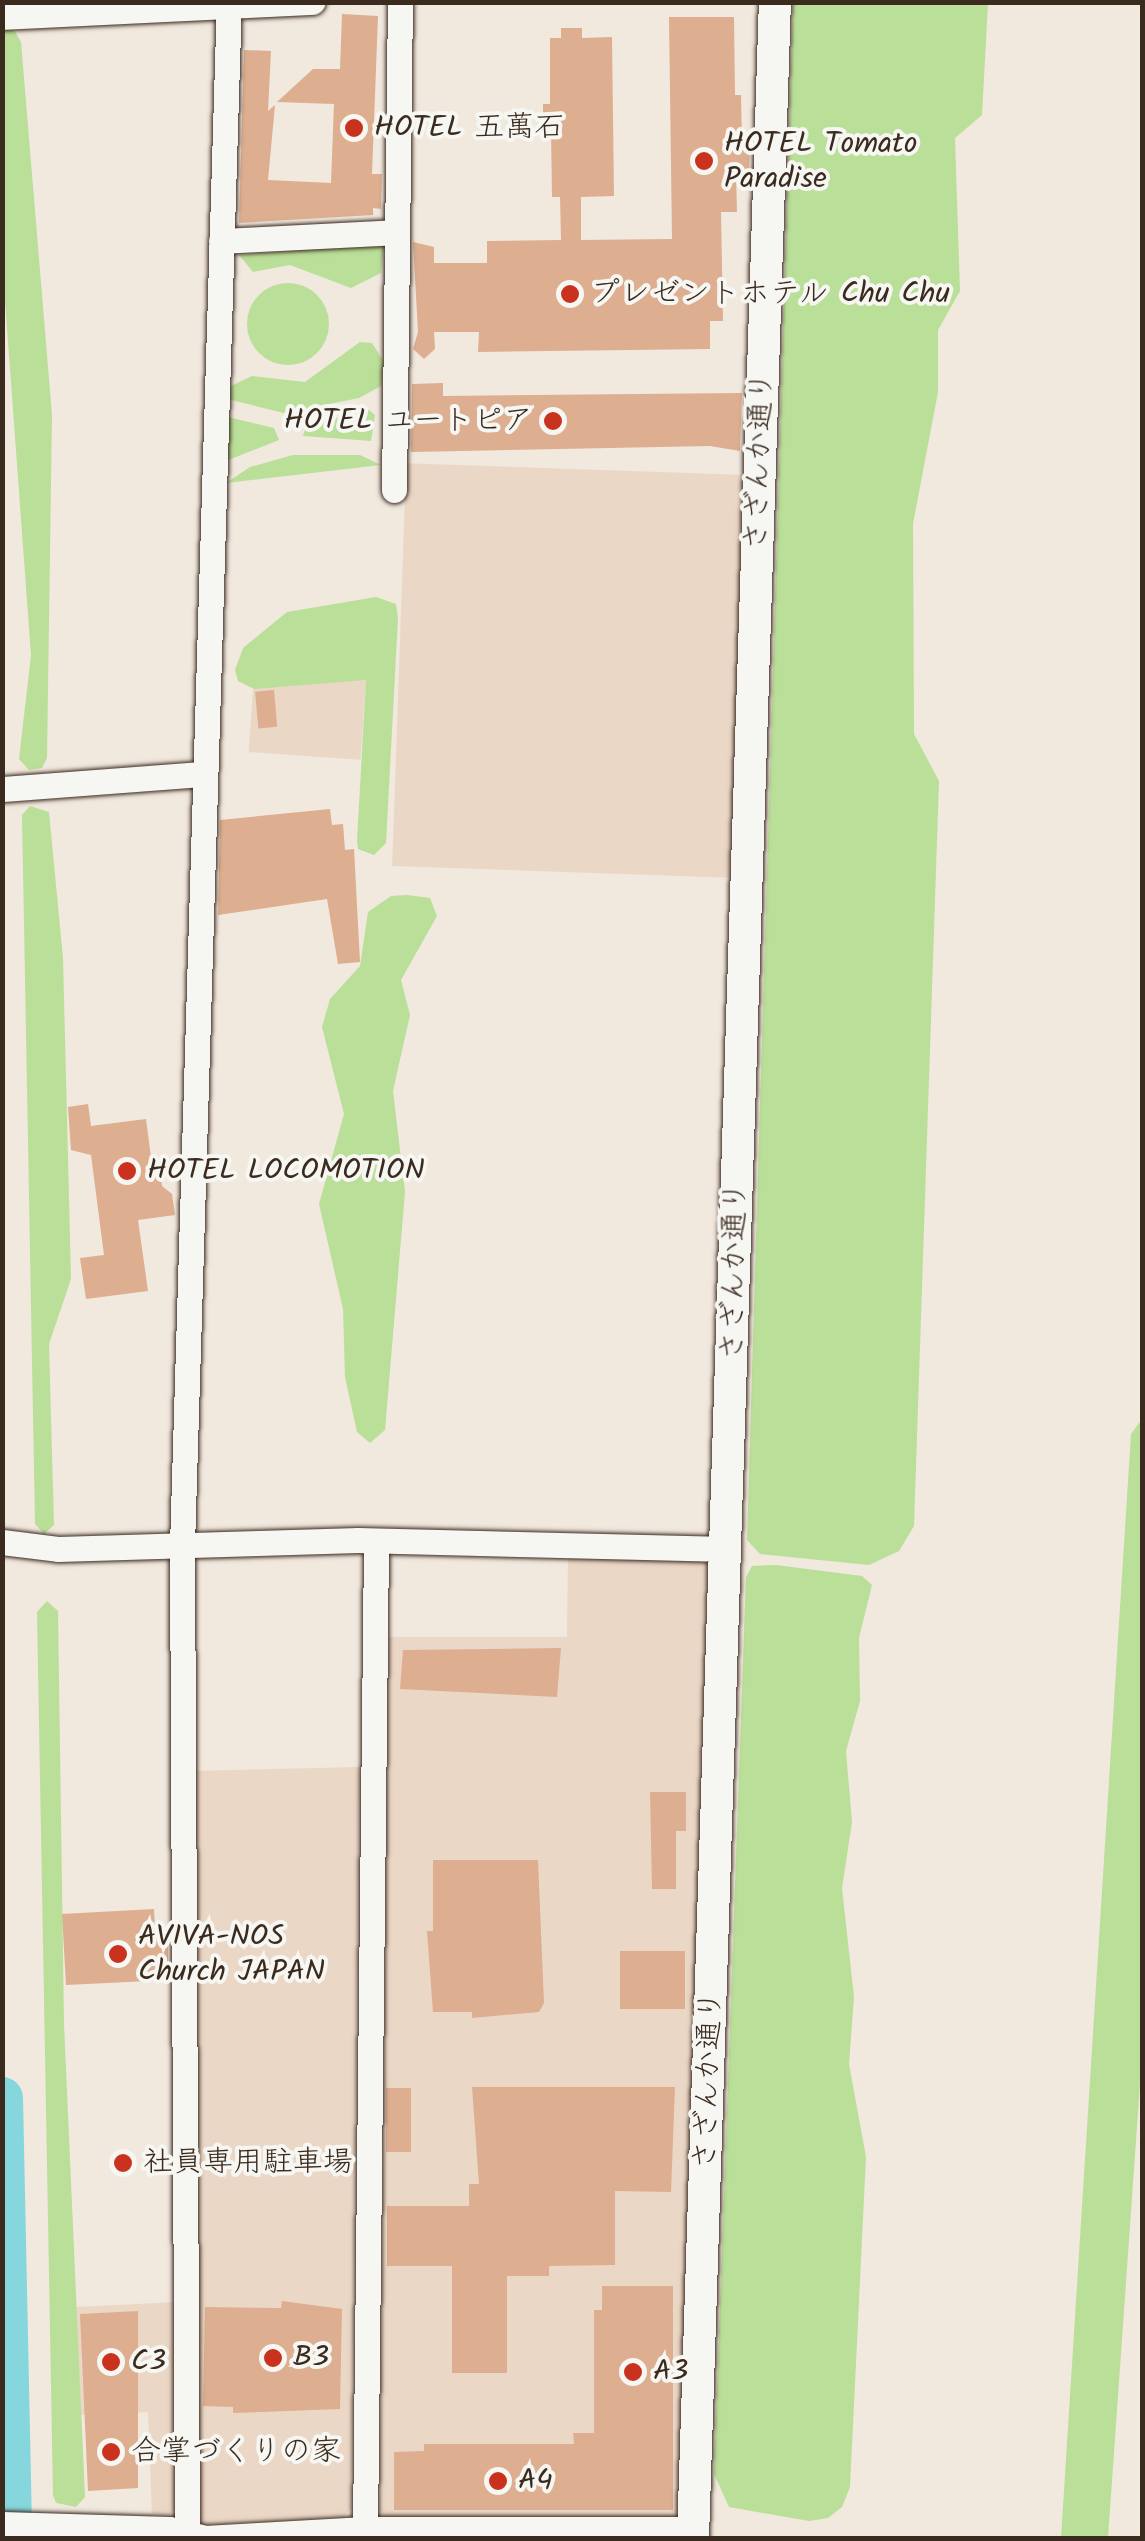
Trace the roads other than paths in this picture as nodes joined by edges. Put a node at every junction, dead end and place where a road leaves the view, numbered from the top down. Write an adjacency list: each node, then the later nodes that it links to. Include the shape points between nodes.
1 (313, 2): 4 (street)
2 (400, 2): 6 (street)
3 (775, 2): 14 (street, さざんか通り)
4 (229, 4): 5 (street); 7 (street)
5 (2, 17)
6 (397, 232): 7 (street); 8 (street)
7 (220, 241): 9 (street)
8 (394, 490)
9 (202, 774): 10 (street); 13 (street)
10 (2, 789)
11 (6, 1542): 13 (street, via 58,1548)
12 (376, 1542): 13 (street); 14 (street); 16 (street)
13 (182, 1545): 18 (street)
14 (728, 1550): 17 (street, さざんか通り)
15 (15, 2524): 18 (street)
16 (365, 2528): 17 (street); 18 (street)
17 (693, 2534)
18 (187, 2536)

